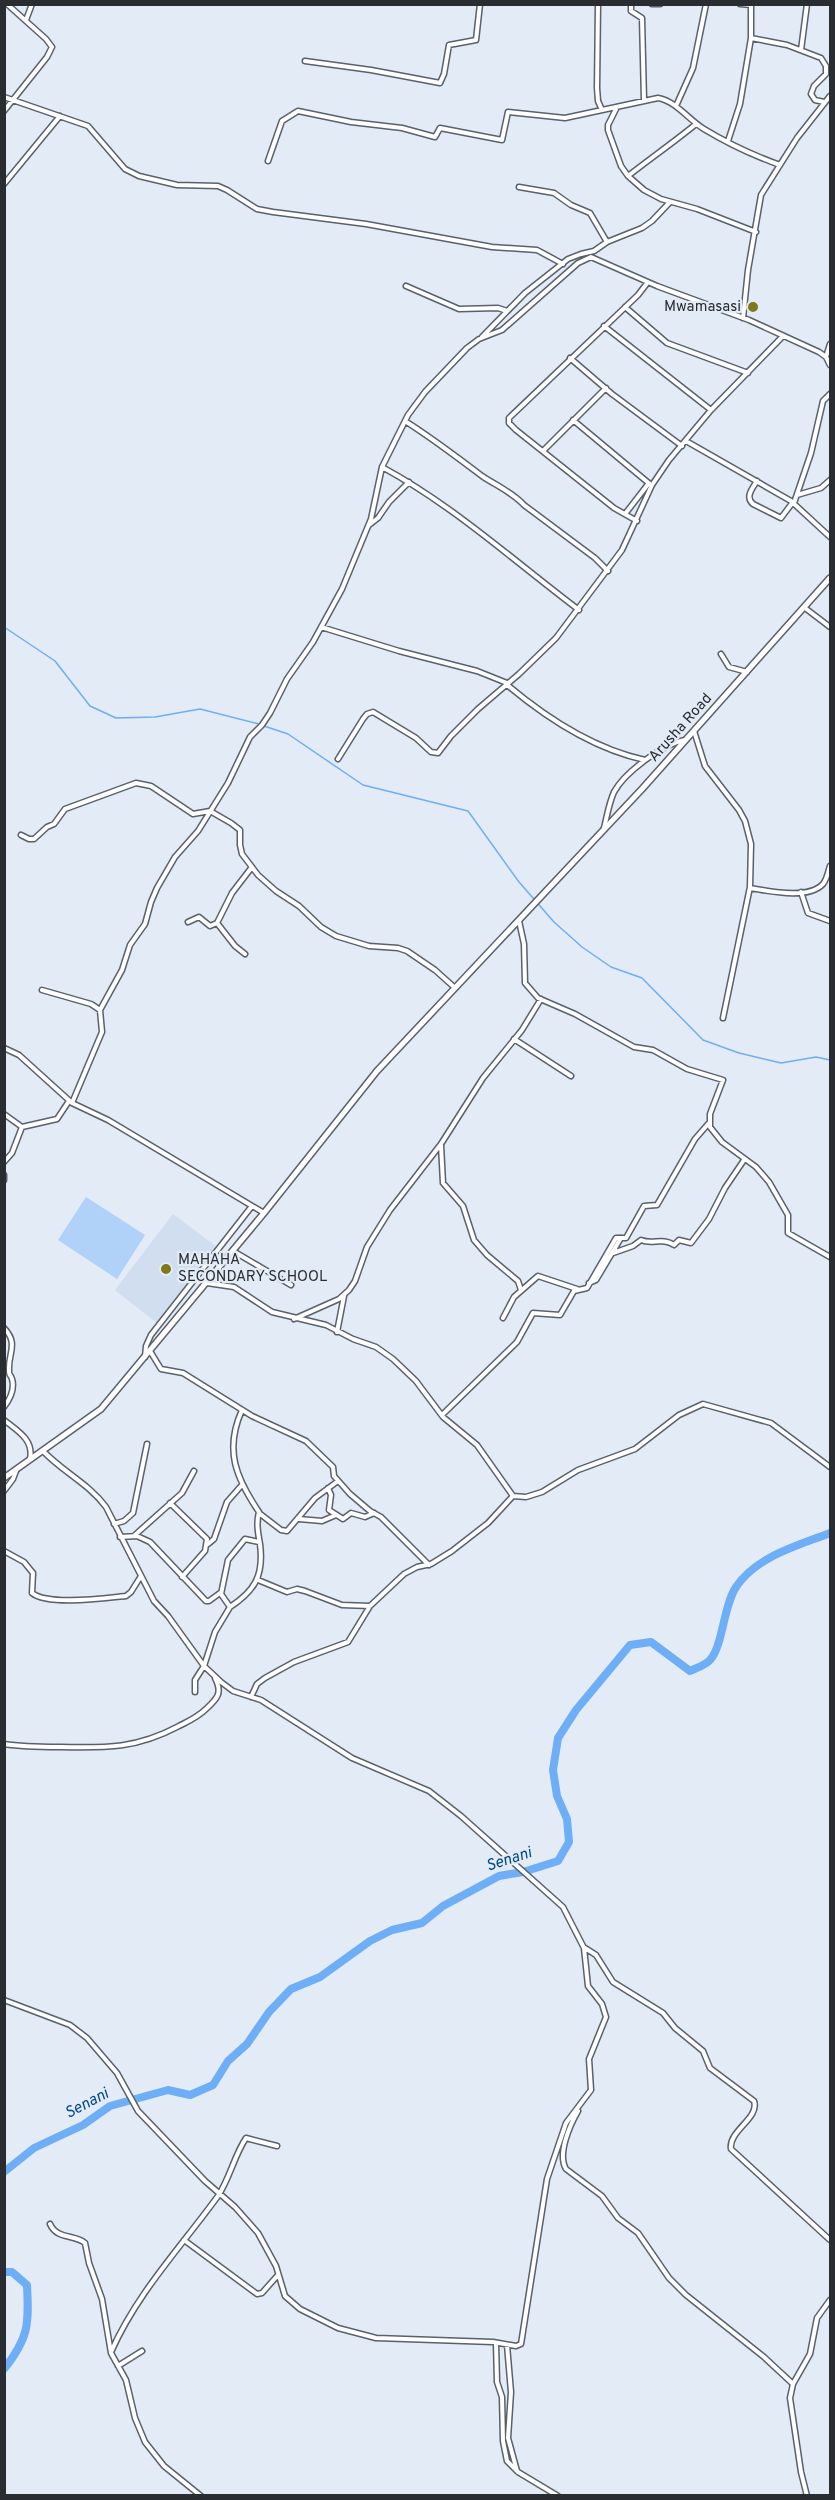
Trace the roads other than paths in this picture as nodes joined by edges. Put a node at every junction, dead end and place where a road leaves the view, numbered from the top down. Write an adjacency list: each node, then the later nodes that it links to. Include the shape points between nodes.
1 (8, 4): 11 (street)
2 (32, 4): 11 (street)
3 (480, 4): 14 (street, via 476,40 449,45 440,83)
4 (598, 4): 22 (street, via 597,88)
5 (631, 4): 18 (street, via 631,12 642,18)
6 (652, 4): 7 (street)
7 (660, 4)
8 (706, 4): 20 (street, via 693,68)
9 (740, 4): 12 (street, via 752,4)
10 (807, 4): 13 (street)
11 (26, 20): 17 (street, via 52,47)
12 (751, 38): 13 (street); 26 (street, via 740,104)
13 (801, 50): 19 (street, via 817,54 824,61 826,74 811,94 815,100)
14 (305, 61)
15 (831, 96): 19 (street)
16 (4, 97): 17 (street)
17 (13, 100): 23 (street); 24 (street)
18 (644, 100): 20 (street, via 658,98); 21 (street)
19 (825, 102): 28 (street)
20 (676, 106): 25 (street)
21 (617, 107): 22 (street); 29 (street, via 608,128 616,156)
22 (602, 110): 27 (street, via 565,118 508,112 502,140 441,128 435,137 298,111 282,122)
23 (4, 111)
24 (60, 116): 30 (street); 35 (street, via 88,126 126,169 153,180 218,186 257,209 273,212 482,246 525,247 546,253)
25 (696, 124): 26 (street); 29 (street)
26 (728, 141): 28 (street)
27 (268, 161)
28 (780, 165): 33 (street, via 761,195)
29 (628, 176): 32 (street, via 644,190)
30 (4, 184)
31 (519, 187): 34 (street, via 554,193 590,213)
32 (670, 202): 33 (street); 34 (street, via 648,225)
33 (756, 232): 40 (street)
34 (607, 242): 35 (street)
35 (563, 264): 39 (street)
36 (648, 282): 38 (street); 40 (street); 43 (street, via 588,258 502,330)
37 (406, 286): 39 (street, via 459,309)
38 (625, 307): 41 (street); 48 (street, via 667,343)
39 (507, 311): 43 (street)
40 (743, 318): 42 (street)
41 (604, 326): 46 (street); 51 (street)
42 (783, 336): 45 (street); 48 (street)
43 (479, 339): 53 (street, via 425,392)
44 (831, 344): 45 (street)
45 (826, 357): 47 (street)
46 (570, 358): 49 (street); 56 (street, via 509,418 512,426)
47 (831, 365)
48 (748, 373): 51 (street)
49 (606, 388): 52 (street); 55 (street)
50 (831, 394): 62 (street, via 823,400)
51 (711, 410): 54 (street)
52 (573, 420): 56 (street); 61 (street)
53 (405, 421): 57 (street); 68 (street, via 514,495)
54 (686, 441): 55 (street); 59 (street)
55 (682, 446): 61 (street)
56 (543, 451): 64 (street)
57 (382, 467): 60 (street); 66 (street)
58 (831, 480): 62 (street, via 821,488)
59 (757, 481): 63 (street); 63 (street, via 749,494 753,504 781,518)
60 (409, 482): 66 (street); 71 (street, via 451,509)
61 (650, 484): 64 (street); 65 (street)
62 (796, 495): 63 (street)
63 (793, 502): 67 (street)
64 (625, 514): 65 (street)
65 (637, 521): 68 (street)
66 (369, 525): 72 (street)
67 (831, 537)
68 (608, 571): 71 (street)
69 (831, 578): 70 (main road, Arusha Road)
70 (805, 608): 73 (street); 75 (main road, Arusha Road)
71 (579, 610): 76 (street, via 556,638)
72 (321, 627): 76 (street, via 477,671); 81 (street, via 262,725 250,737)
73 (831, 627)
74 (721, 654): 75 (street, via 729,667)
75 (748, 673): 77 (main road, Arusha Road)
76 (507, 684): 79 (street, via 438,753 373,712 363,719); 80 (street, via 584,737 614,752)
77 (694, 731): 78 (main road, Arusha Road); 86 (street, via 711,776 746,821 751,844)
78 (686, 739): 80 (street, via 668,744); 82 (main road, Arusha Road)
79 (338, 759)
80 (645, 760): 82 (street, via 615,790)
81 (210, 811): 83 (street, via 193,814 150,786 136,783 65,808 54,824 34,839); 85 (street, via 240,830 240,845); 96 (street, via 157,888 145,924 130,945 122,970)
82 (604, 829): 88 (main road, Arusha Road)
83 (21, 835)
84 (831, 866): 87 (street, via 821,886)
85 (252, 867): 91 (street, via 232,893); 93 (street, via 262,880 328,932 369,946 407,951)
86 (750, 888): 87 (street); 97 (street)
87 (801, 892): 89 (street, via 808,913)
88 (519, 921): 93 (main road, Arusha Road); 95 (street, via 525,983)
89 (831, 921)
90 (188, 922): 91 (street, via 199,917 210,926)
91 (217, 923): 92 (street)
92 (245, 954)
93 (454, 987): 109 (main road, Arusha Road, via 377,1071)
94 (42, 990): 96 (street)
95 (541, 999): 98 (street); 103 (street, via 634,1047 653,1050 687,1069 722,1079)
96 (100, 1010): 101 (street, via 102,1032)
97 (723, 1018)
98 (514, 1039): 100 (street); 105 (street, via 483,1078)
99 (4, 1048): 101 (street, via 22,1056)
100 (571, 1076)
101 (70, 1102): 104 (street, via 57,1119); 108 (street, via 108,1120)
102 (4, 1114): 104 (street)
103 (709, 1123): 106 (street, via 714,1134); 110 (street, via 683,1158 657,1205 644,1206 627,1237)
104 (22, 1127): 107 (street)
105 (441, 1144): 118 (street, via 443,1183 463,1206 474,1240 518,1281); 119 (street, via 379,1227 355,1281)
106 (744, 1160): 112 (street, via 691,1243 679,1240 674,1245 664,1240 641,1240); 113 (street, via 765,1176 781,1201 789,1219 788,1233)
107 (4, 1162)
108 (252, 1206): 109 (street); 125 (street, via 151,1335)
109 (264, 1213): 111 (main road, Arusha Road)
110 (621, 1238): 112 (street); 115 (street, via 616,1238)
111 (233, 1251): 114 (main road, Arusha Road); 116 (street)
112 (612, 1253): 115 (street, via 597,1280)
113 (831, 1257)
114 (206, 1283): 121 (street, via 234,1287 272,1312); 124 (main road, Arusha Road)
115 (589, 1283): 117 (street, via 586,1289)
116 (291, 1284)
117 (577, 1289): 118 (street, via 538,1276); 128 (street, via 560,1315 533,1313 517,1342)
118 (521, 1290): 120 (street)
119 (344, 1296): 121 (street); 123 (street)
120 (503, 1317)
121 (294, 1319): 123 (street, via 326,1325)
122 (4, 1328): 126 (street, via 13,1352 9,1370 13,1383)
123 (337, 1332): 128 (street, via 376,1347 393,1359 416,1380)
124 (150, 1351): 125 (main road, Arusha Road); 127 (street, via 160,1369 183,1373)
125 (145, 1357): 131 (main road, Arusha Road, via 98,1412)
126 (4, 1407)
127 (242, 1410): 137 (street, via 306,1441 333,1467); 138 (street, via 234,1432)
128 (442, 1415): 141 (street, via 477,1445)
129 (4, 1420): 132 (street, via 27,1440)
130 (147, 1444): 147 (street, via 133,1513)
131 (43, 1451): 132 (main road, Arusha Road); 147 (street, via 90,1487)
132 (30, 1460): 134 (main road, Arusha Road)
133 (831, 1467): 141 (street, via 771,1423 703,1404 679,1415 635,1449 578,1470 542,1492)
134 (16, 1470): 136 (main road, Arusha Road); 140 (street)
135 (194, 1471): 142 (street, via 185,1489)
136 (6, 1476)
137 (338, 1481): 139 (street); 144 (street)
138 (241, 1486): 143 (street); 151 (street, via 227,1502)
139 (328, 1488): 145 (street, via 329,1510); 146 (street)
140 (4, 1491)
141 (513, 1496): 153 (street, via 473,1535)
142 (170, 1503): 148 (street); 151 (street, via 206,1536)
143 (259, 1513): 146 (street, via 284,1532); 150 (street)
144 (374, 1513): 145 (street, via 365,1517 351,1513 341,1519); 153 (street)
145 (336, 1515): 146 (street, via 322,1521)
146 (298, 1519)
147 (114, 1524): 149 (street)
148 (134, 1536): 149 (street); 155 (street, via 150,1542)
149 (120, 1537): 154 (street)
150 (259, 1542): 156 (street); 157 (street, via 243,1540 228,1560)
151 (207, 1545): 155 (street)
152 (4, 1551): 154 (street, via 24,1562 33,1573 32,1593 39,1597 71,1600 126,1596)
153 (429, 1565): 158 (street, via 404,1575)
154 (141, 1576): 160 (street, via 154,1601)
155 (182, 1577): 157 (street, via 208,1602)
156 (258, 1580): 158 (street, via 287,1592 301,1589 342,1605); 159 (street)
157 (221, 1592): 159 (street)
158 (370, 1606): 163 (street, via 348,1642 294,1662 265,1678)
159 (230, 1608): 160 (street, via 215,1632)
160 (204, 1666): 161 (street); 162 (street, via 195,1680)
161 (213, 1673): 163 (street, via 233,1691); 164 (street, via 219,1696 191,1721 154,1739 99,1749)
162 (195, 1692)
163 (251, 1696): 165 (street, via 352,1758 419,1785 446,1803 563,1907)
164 (4, 1744)
165 (584, 1947): 167 (street, via 586,1982 606,2017 589,2059 591,2090); 172 (street, via 596,1955 613,1982 663,2013 703,2051 710,2068 754,2101 754,2109 732,2139 731,2149)
166 (4, 2000): 169 (street, via 70,2025 87,2038 117,2073 138,2111)
167 (582, 2104): 176 (street, via 563,2130 548,2179 522,2342); 180 (street, via 564,2150 566,2169 602,2196 618,2218 638,2233 669,2278 686,2295)
168 (277, 2146): 169 (street, via 246,2138)
169 (219, 2194): 171 (street); 173 (street, via 258,2233)
170 (50, 2224): 178 (street, via 56,2232 85,2243 102,2299)
171 (184, 2240): 173 (street, via 256,2294 261,2294); 178 (street, via 144,2293)
172 (831, 2240)
173 (278, 2275): 175 (street, via 289,2300 338,2328 381,2338)
174 (831, 2300): 180 (street, via 817,2318 810,2354)
175 (496, 2343): 176 (street); 181 (street, via 504,2454)
176 (507, 2345): 181 (street, via 511,2392 508,2438)
177 (142, 2351): 179 (street)
178 (111, 2353): 179 (street)
179 (118, 2366): 182 (street, via 151,2451 173,2475)
180 (793, 2384): 184 (street, via 792,2417)
181 (518, 2472): 183 (street)
182 (201, 2496)
183 (558, 2496)
184 (807, 2496)

